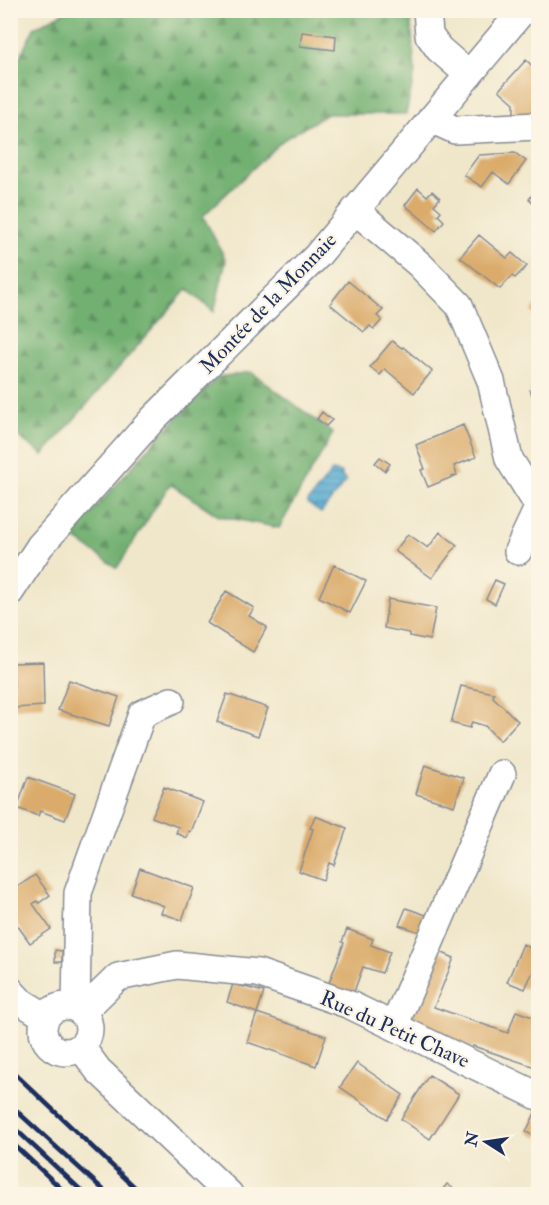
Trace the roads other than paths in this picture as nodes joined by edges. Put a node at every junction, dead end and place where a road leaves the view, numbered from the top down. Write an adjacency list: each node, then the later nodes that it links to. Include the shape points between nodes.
1 (427, 10): 3 (street, via 429,35)
2 (523, 10): 3 (street, Montée de la Monnaie)
3 (469, 75): 4 (street, Montée de la Monnaie)
4 (431, 119): 5 (street, via 455,130); 6 (street, Montée de la Monnaie)
5 (538, 126)
6 (355, 210): 7 (street, via 419,264 459,305 491,381 509,459); 9 (street, Montée de la Monnaie, via 317,256 146,427 40,546)
7 (538, 507): 8 (street)
8 (518, 551)
9 (10, 592)
10 (171, 701): 13 (street, via 142,714 78,893)
11 (502, 774): 15 (street)
12 (10, 990): 14 (street)
13 (79, 1010): 14 (street, via 59,1006); 15 (street, Rue du Petit Chave, via 118,977 177,965 258,974 350,1005); 16 (street, via 89,1024)
14 (46, 1017): 16 (street, via 43,1032 49,1044 60,1051)
15 (394, 1026): 17 (street, Rue du Petit Chave)
16 (81, 1047): 18 (street, via 98,1070)
17 (538, 1096)
18 (229, 1194)

